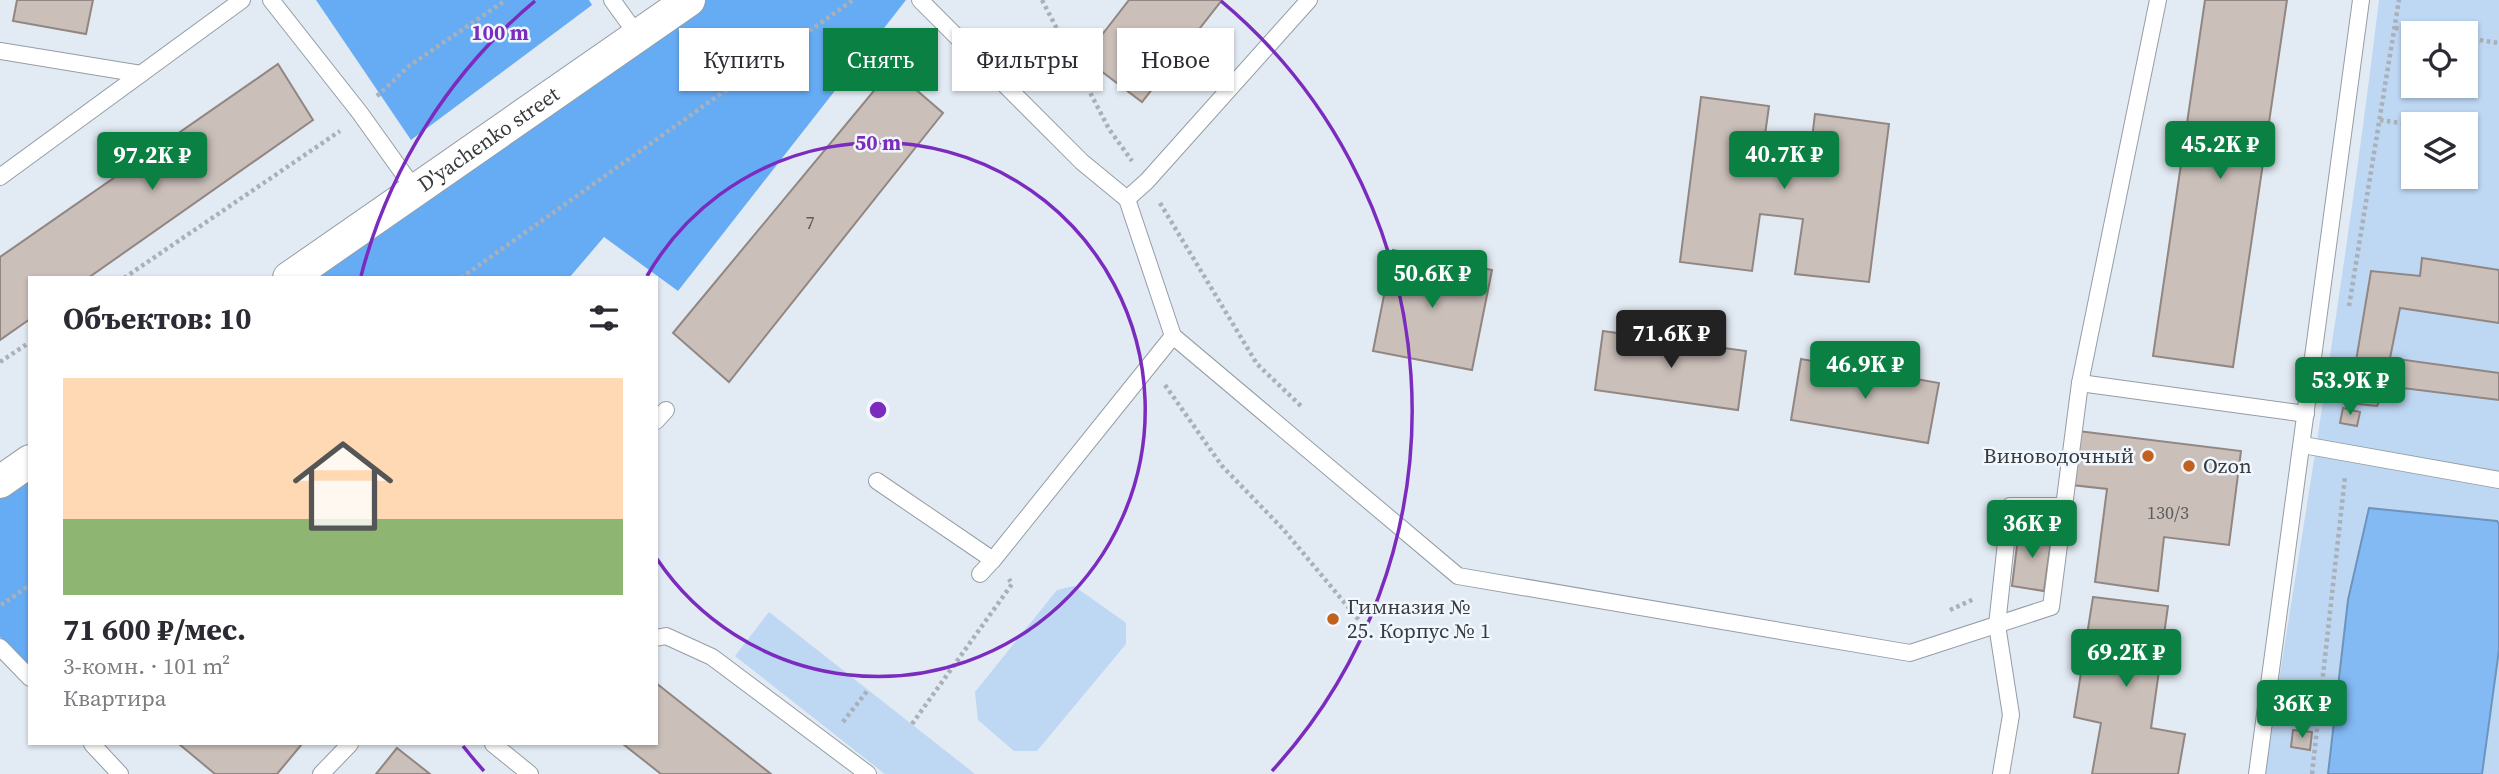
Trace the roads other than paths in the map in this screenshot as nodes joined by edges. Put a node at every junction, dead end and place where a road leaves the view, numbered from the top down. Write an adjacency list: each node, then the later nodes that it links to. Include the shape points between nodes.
1 (242, 0): 11 (lane)
2 (271, 0): 13 (lane)
3 (612, 0): 9 (lane)
4 (689, 0): 9 (street, D'yachenko street)
5 (920, 0): 14 (lane, via 1082,162)
6 (1309, 0): 14 (lane)
7 (2158, 0): 17 (lane)
8 (2361, 0): 18 (lane)
9 (638, 36): 13 (street, D'yachenko street)
10 (0, 51): 11 (lane)
11 (141, 74): 12 (lane)
12 (0, 177)
13 (415, 190): 15 (street, D'yachenko street)
14 (1127, 199): 16 (lane)
15 (292, 276)
16 (1173, 336): 25 (lane); 27 (lane, via 1458,576 1910,653)
17 (2080, 383): 18 (lane); 24 (lane)
18 (2306, 414): 19 (lane)
19 (2302, 444): 21 (lane); 39 (lane)
20 (28, 462): 23 (street)
21 (2499, 480)
22 (877, 481): 25 (lane)
23 (0, 482)
24 (2064, 506): 27 (lane, via 2051,607); 27 (lane, via 2010,506)
25 (993, 560): 26 (lane)
26 (980, 574)
27 (1997, 625): 38 (lane, via 2011,715)
28 (658, 638): 37 (lane, via 666,636 712,657)
29 (0, 647): 30 (lane)
30 (28, 676)
31 (93, 745): 34 (lane)
32 (349, 745): 35 (lane)
33 (494, 745): 36 (lane)
34 (120, 774)
35 (321, 774)
36 (530, 774)
37 (868, 774)
38 (2001, 774)
39 (2257, 774)

